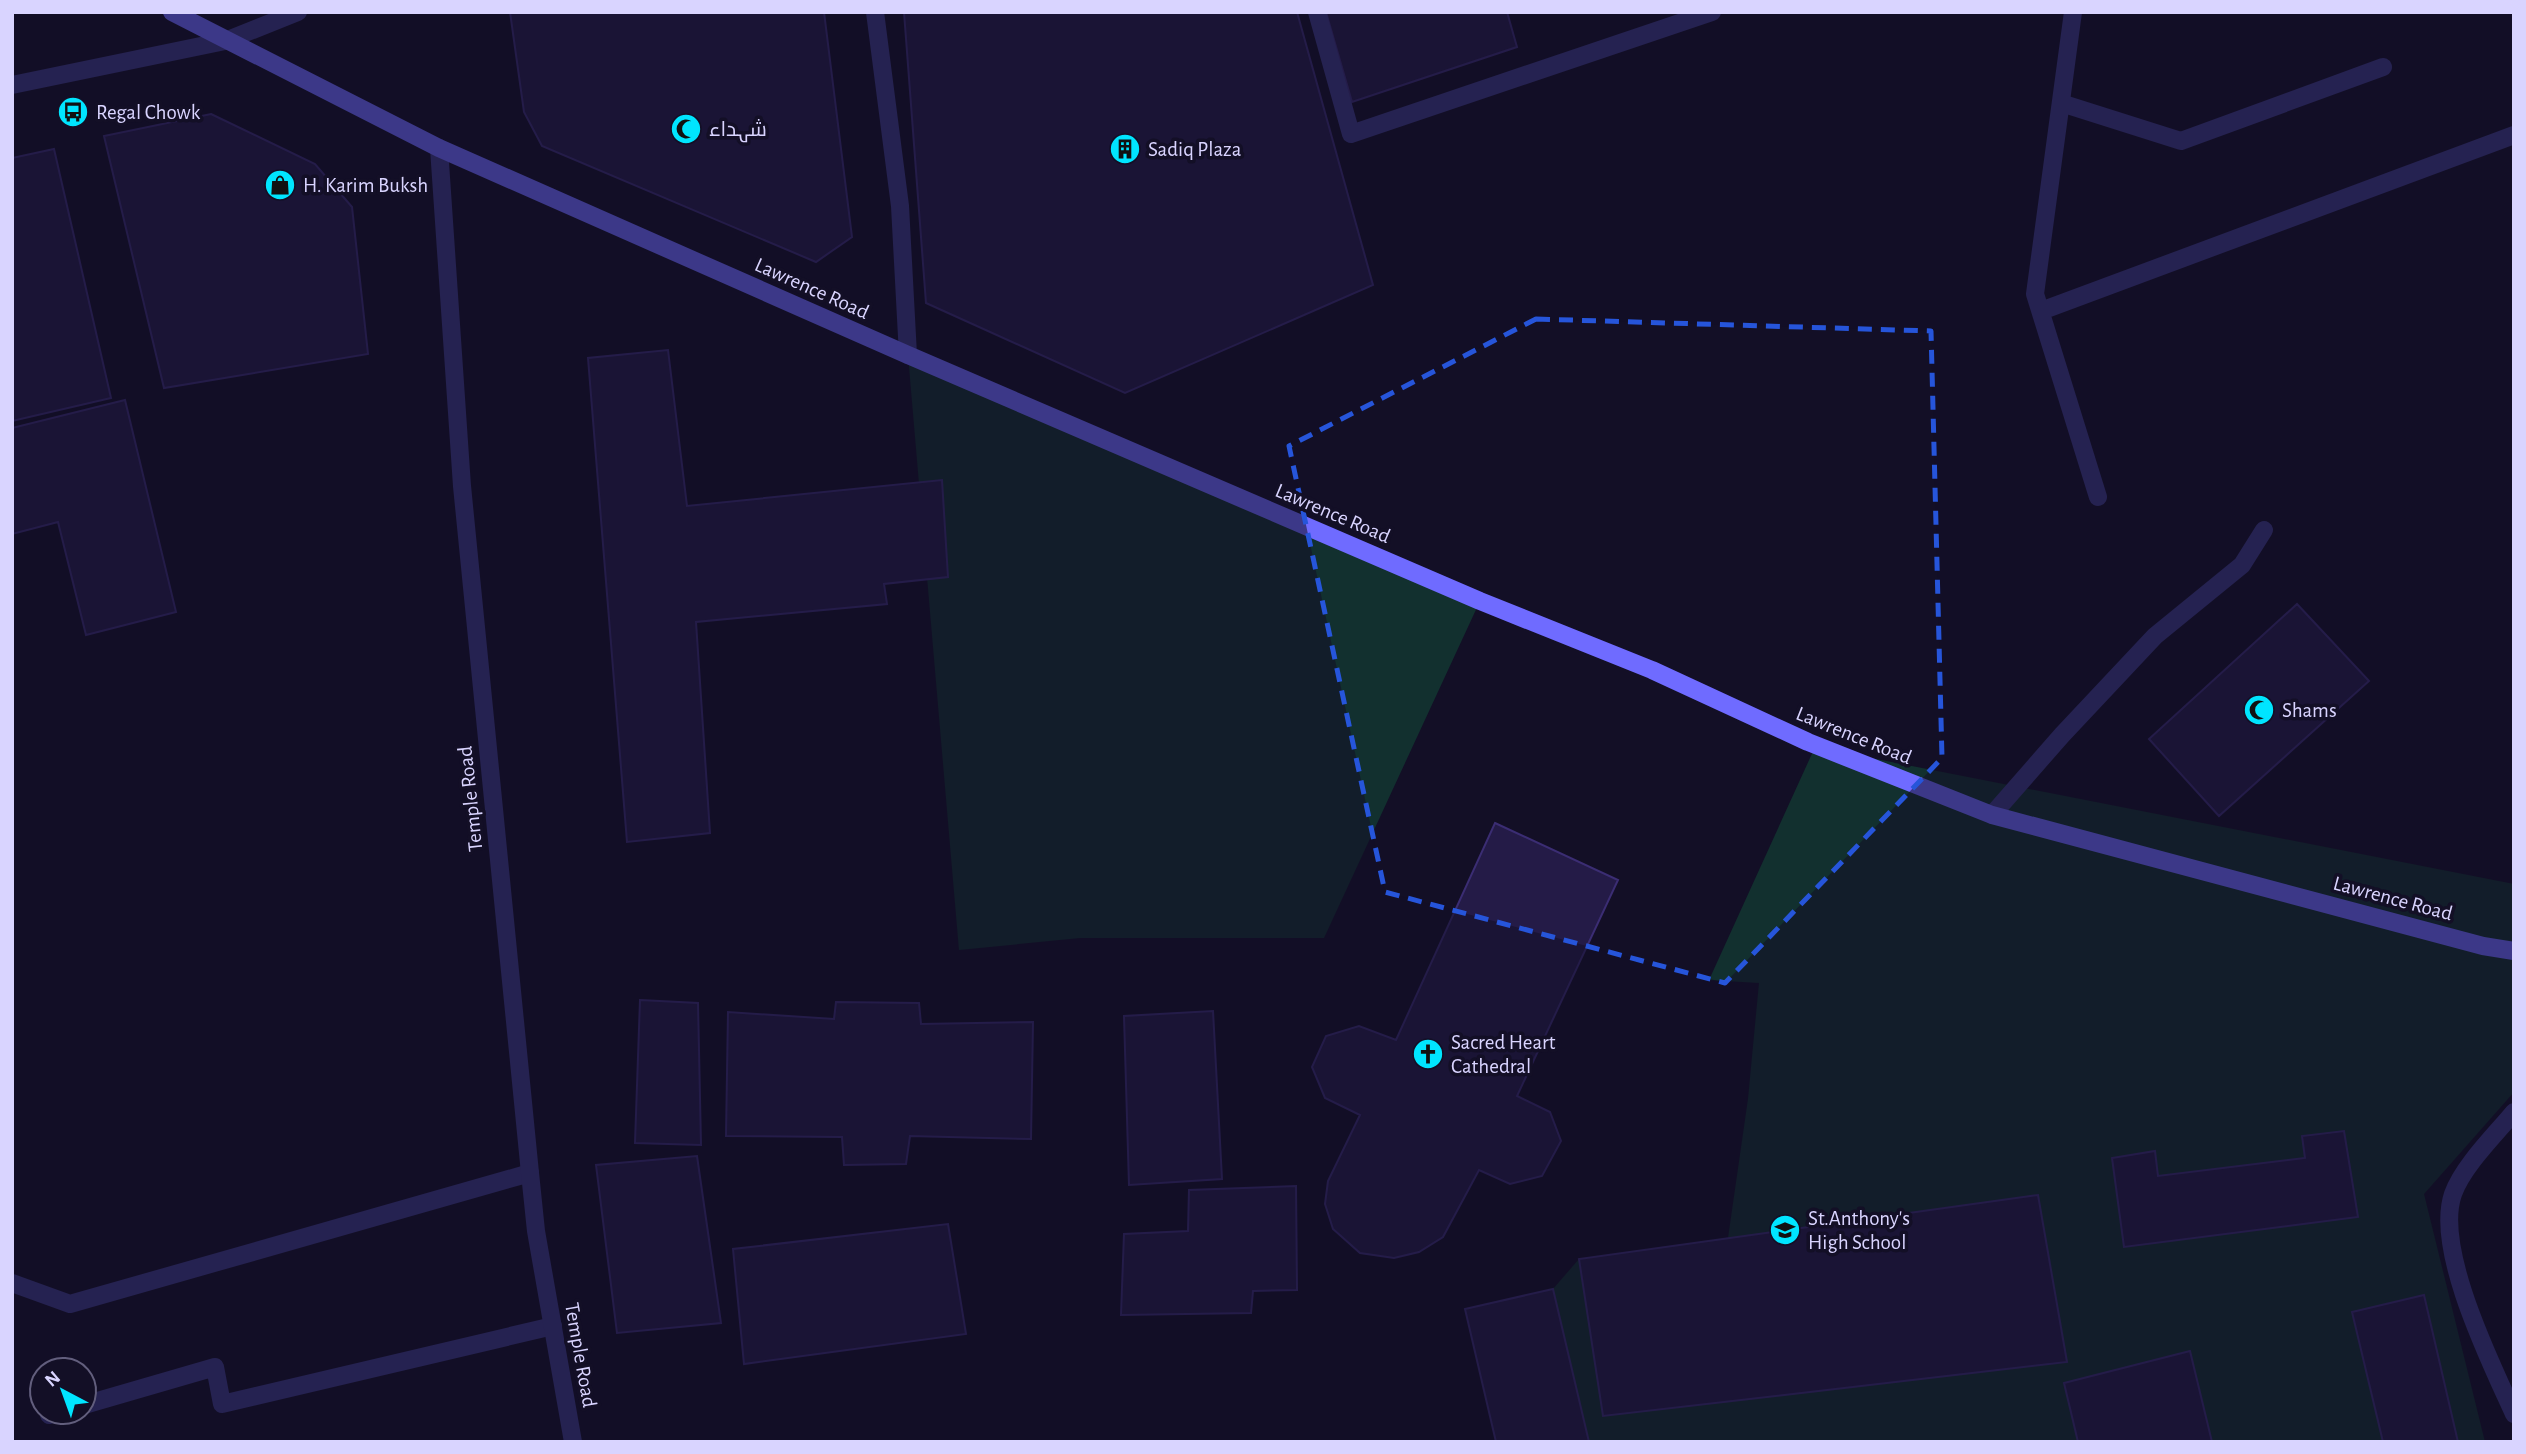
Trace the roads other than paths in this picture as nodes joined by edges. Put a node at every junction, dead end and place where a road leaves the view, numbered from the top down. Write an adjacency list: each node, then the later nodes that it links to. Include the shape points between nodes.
1 (172, 12): 7 (main road, Lawrence Road)
2 (298, 12): 7 (street)
3 (875, 12): 14 (street, via 900,206)
4 (1317, 12): 5 (street, via 1351,134)
5 (1712, 12)
6 (2073, 12): 10 (street)
7 (225, 41): 9 (street); 12 (main road, Lawrence Road)
8 (2382, 68): 10 (street, via 2181,141)
9 (12, 85)
10 (2061, 103): 13 (street, via 2035,294)
11 (2514, 135): 13 (street)
12 (439, 148): 14 (main road, Lawrence Road); 20 (street, Temple Road, via 464,500)
13 (2041, 312): 15 (street)
14 (908, 355): 17 (main road, Lawrence Road, via 1652,670 1808,742)
15 (2098, 497)
16 (2264, 530): 17 (street, via 2242,565 2155,636)
17 (1992, 815): 18 (main road, Lawrence Road)
18 (2514, 951)
19 (2514, 1112): 24 (street, via 2453,1194 2450,1215 2452,1244 2473,1325)
20 (530, 1173): 21 (street, via 71,1304); 22 (street, Temple Road)
21 (12, 1283)
22 (553, 1326): 23 (street, via 222,1404 215,1367); 25 (street, Temple Road)
23 (98, 1401)
24 (2514, 1414)
25 (573, 1442)

